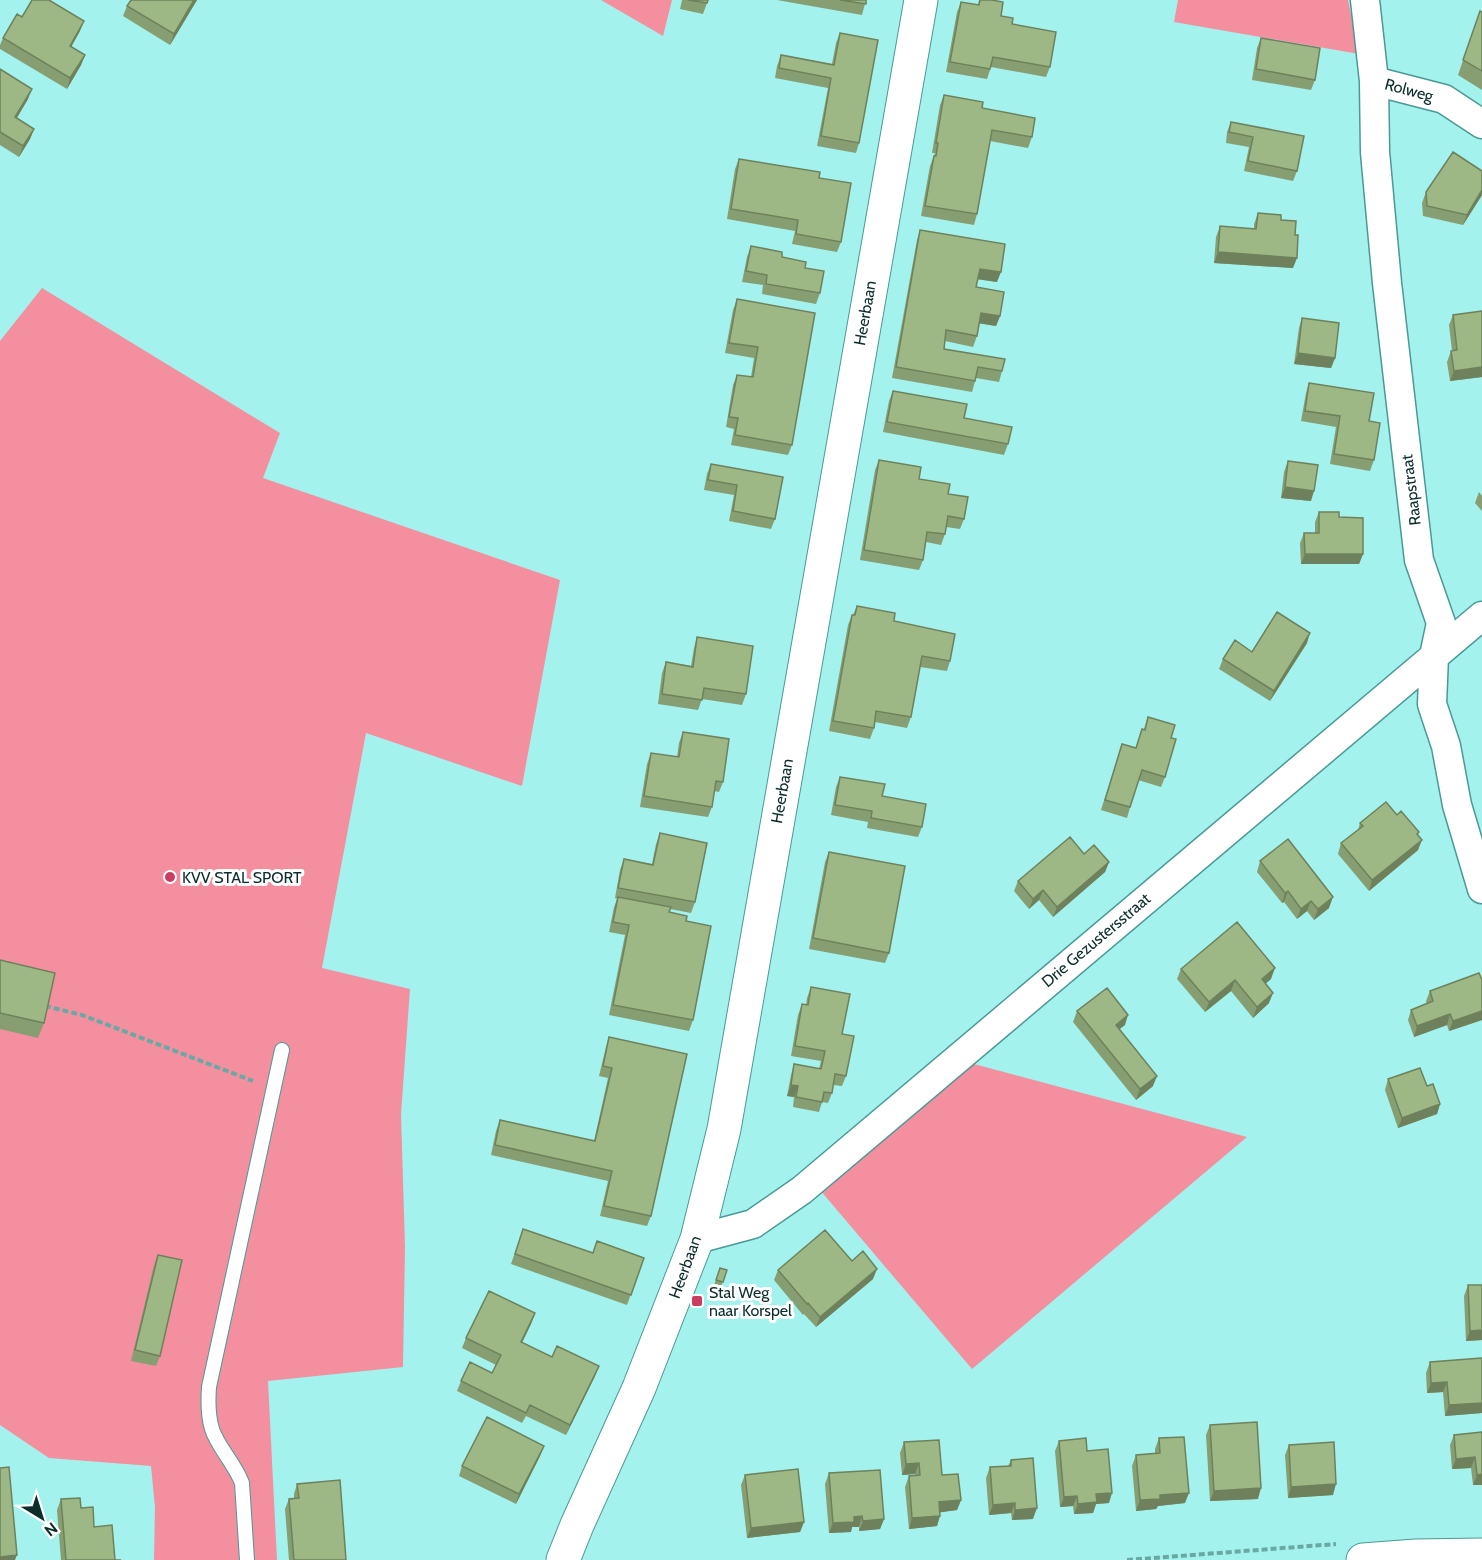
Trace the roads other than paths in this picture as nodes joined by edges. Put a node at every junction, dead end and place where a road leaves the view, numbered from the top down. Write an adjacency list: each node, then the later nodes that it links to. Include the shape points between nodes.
1 (921, 0): 9 (street, Heerbaan, via 724,1129)
2 (1365, 0): 3 (street, Rolweg)
3 (1374, 81): 4 (street, Rolweg, via 1444,99); 6 (street, Raapstraat, via 1384,259 1419,560 1442,623)
4 (1482, 124)
5 (1482, 616): 6 (street, Drie Gezustersstraat)
6 (1434, 656): 7 (street, Raapstraat, via 1432,704); 9 (street, Drie Gezustersstraat, via 802,1190 753,1224)
7 (1482, 889)
8 (282, 1050): 12 (lane, via 209,1387 213,1431 242,1483)
9 (697, 1239): 13 (street, Heerbaan, via 639,1388)
10 (1351, 1552): 11 (street)
11 (1482, 1555)
12 (247, 1560)
13 (563, 1560)

